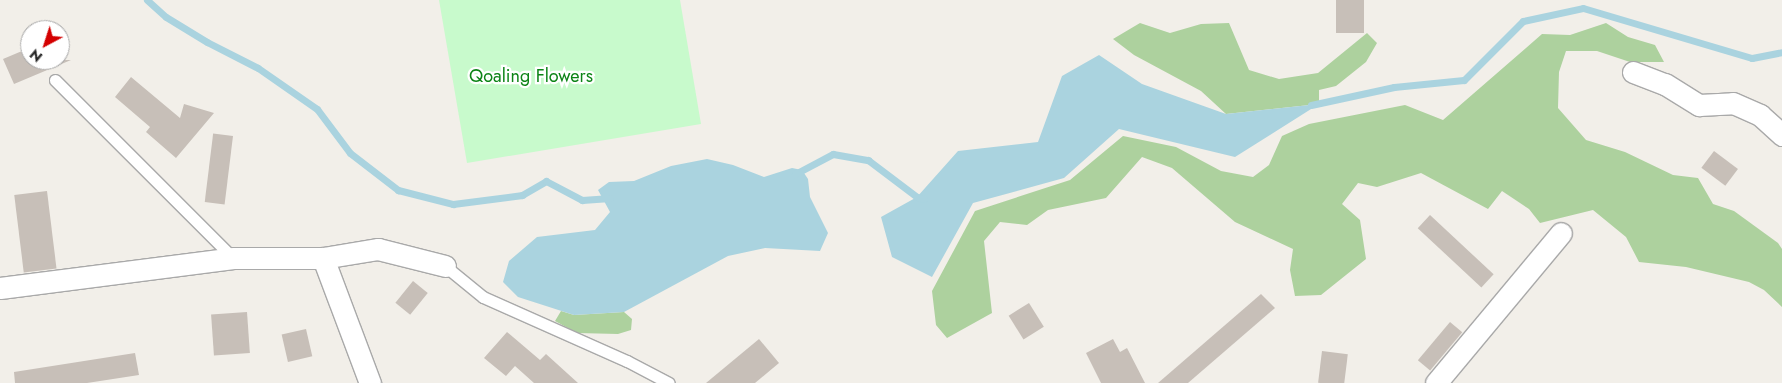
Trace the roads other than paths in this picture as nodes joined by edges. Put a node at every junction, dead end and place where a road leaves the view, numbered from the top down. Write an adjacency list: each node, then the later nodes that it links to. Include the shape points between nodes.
1 (1633, 72): 3 (street, via 1665,84 1699,105 1734,102 1760,115)
2 (55, 80): 5 (lane)
3 (1782, 135)
4 (1561, 233): 11 (street)
5 (233, 258): 6 (street); 8 (street)
6 (323, 258): 7 (street, via 378,249); 9 (street)
7 (445, 266): 10 (lane, via 483,298 627,361)
8 (0, 288)
9 (370, 383)
10 (669, 383)
11 (1436, 383)

